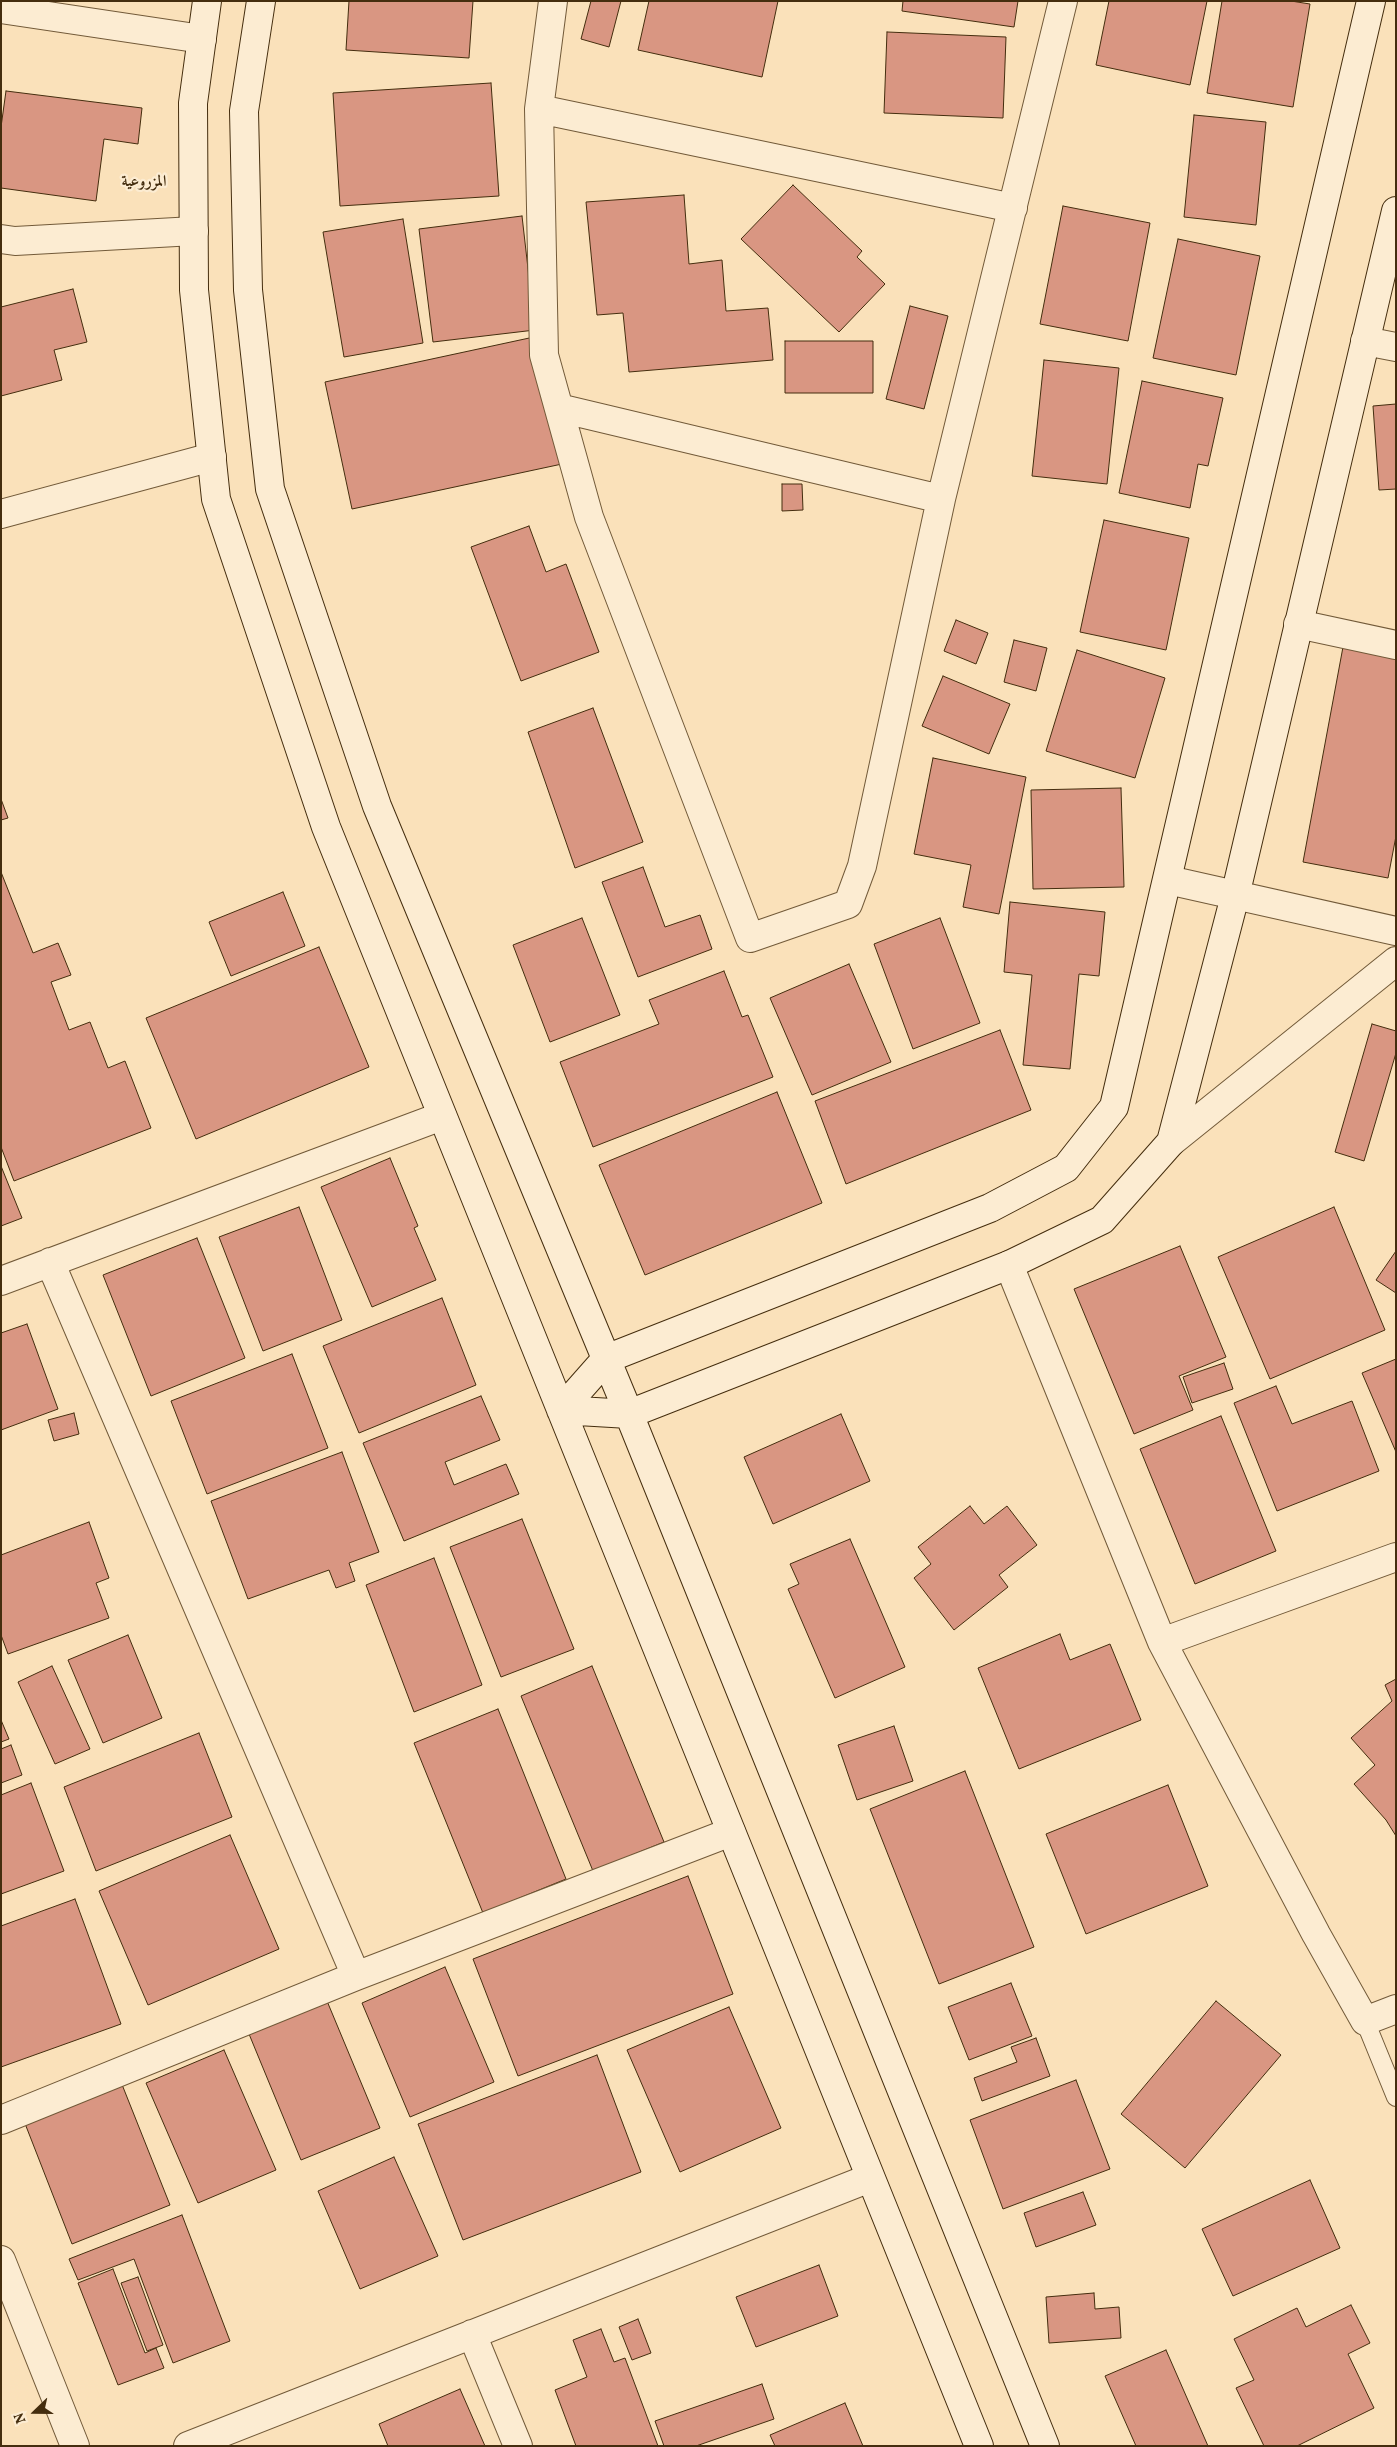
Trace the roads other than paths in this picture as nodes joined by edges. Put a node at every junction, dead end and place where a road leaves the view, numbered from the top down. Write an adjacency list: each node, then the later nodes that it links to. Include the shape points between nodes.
1 (207, 1): 7 (street)
2 (261, 1): 30 (street, via 244,111 248,290 270,489 377,806)
3 (553, 1): 8 (street)
4 (1063, 1): 9 (street)
5 (1371, 1): 21 (street)
6 (1, 9): 7 (street)
7 (202, 39): 11 (street, via 193,103)
8 (539, 108): 9 (street); 15 (street, via 544,355)
9 (1012, 208): 17 (street)
10 (1396, 211): 13 (street)
11 (194, 231): 12 (street); 16 (street, via 194,290)
12 (6, 242)
13 (1365, 341): 14 (street); 19 (street)
14 (1396, 347)
15 (559, 408): 17 (street); 17 (street, via 589,517 750,938 848,904 862,866)
16 (212, 457): 18 (street); 25 (street, via 216,500 326,827)
17 (941, 500)
18 (1, 514)
19 (1298, 624): 20 (street); 22 (street)
20 (1396, 645)
21 (1168, 880): 22 (street); 30 (street, via 1114,1107 1066,1168 990,1208)
22 (1235, 896): 23 (street); 26 (street)
23 (1396, 930)
24 (1396, 962): 26 (street)
25 (442, 1116): 27 (street); 31 (street)
26 (1172, 1142): 28 (street, via 1102,1220)
27 (50, 1262): 29 (street); 36 (street)
28 (1009, 1265): 32 (street); 34 (street)
29 (1, 1280)
30 (606, 1359): 31 (street); 32 (street)
31 (561, 1410): 32 (street); 35 (street)
32 (629, 1414): 48 (street)
33 (1396, 1557): 34 (street)
34 (1162, 1642): 38 (street)
35 (731, 1832): 36 (street); 41 (street)
36 (356, 1976): 40 (street)
37 (1396, 2009): 38 (street)
38 (1365, 2021): 39 (lane)
39 (1396, 2097)
40 (1, 2120)
41 (870, 2178): 43 (street); 47 (street)
42 (1, 2260): 44 (street)
43 (472, 2334): 45 (street); 46 (street)
44 (75, 2446)
45 (188, 2446)
46 (518, 2446)
47 (979, 2446)
48 (1045, 2446)

